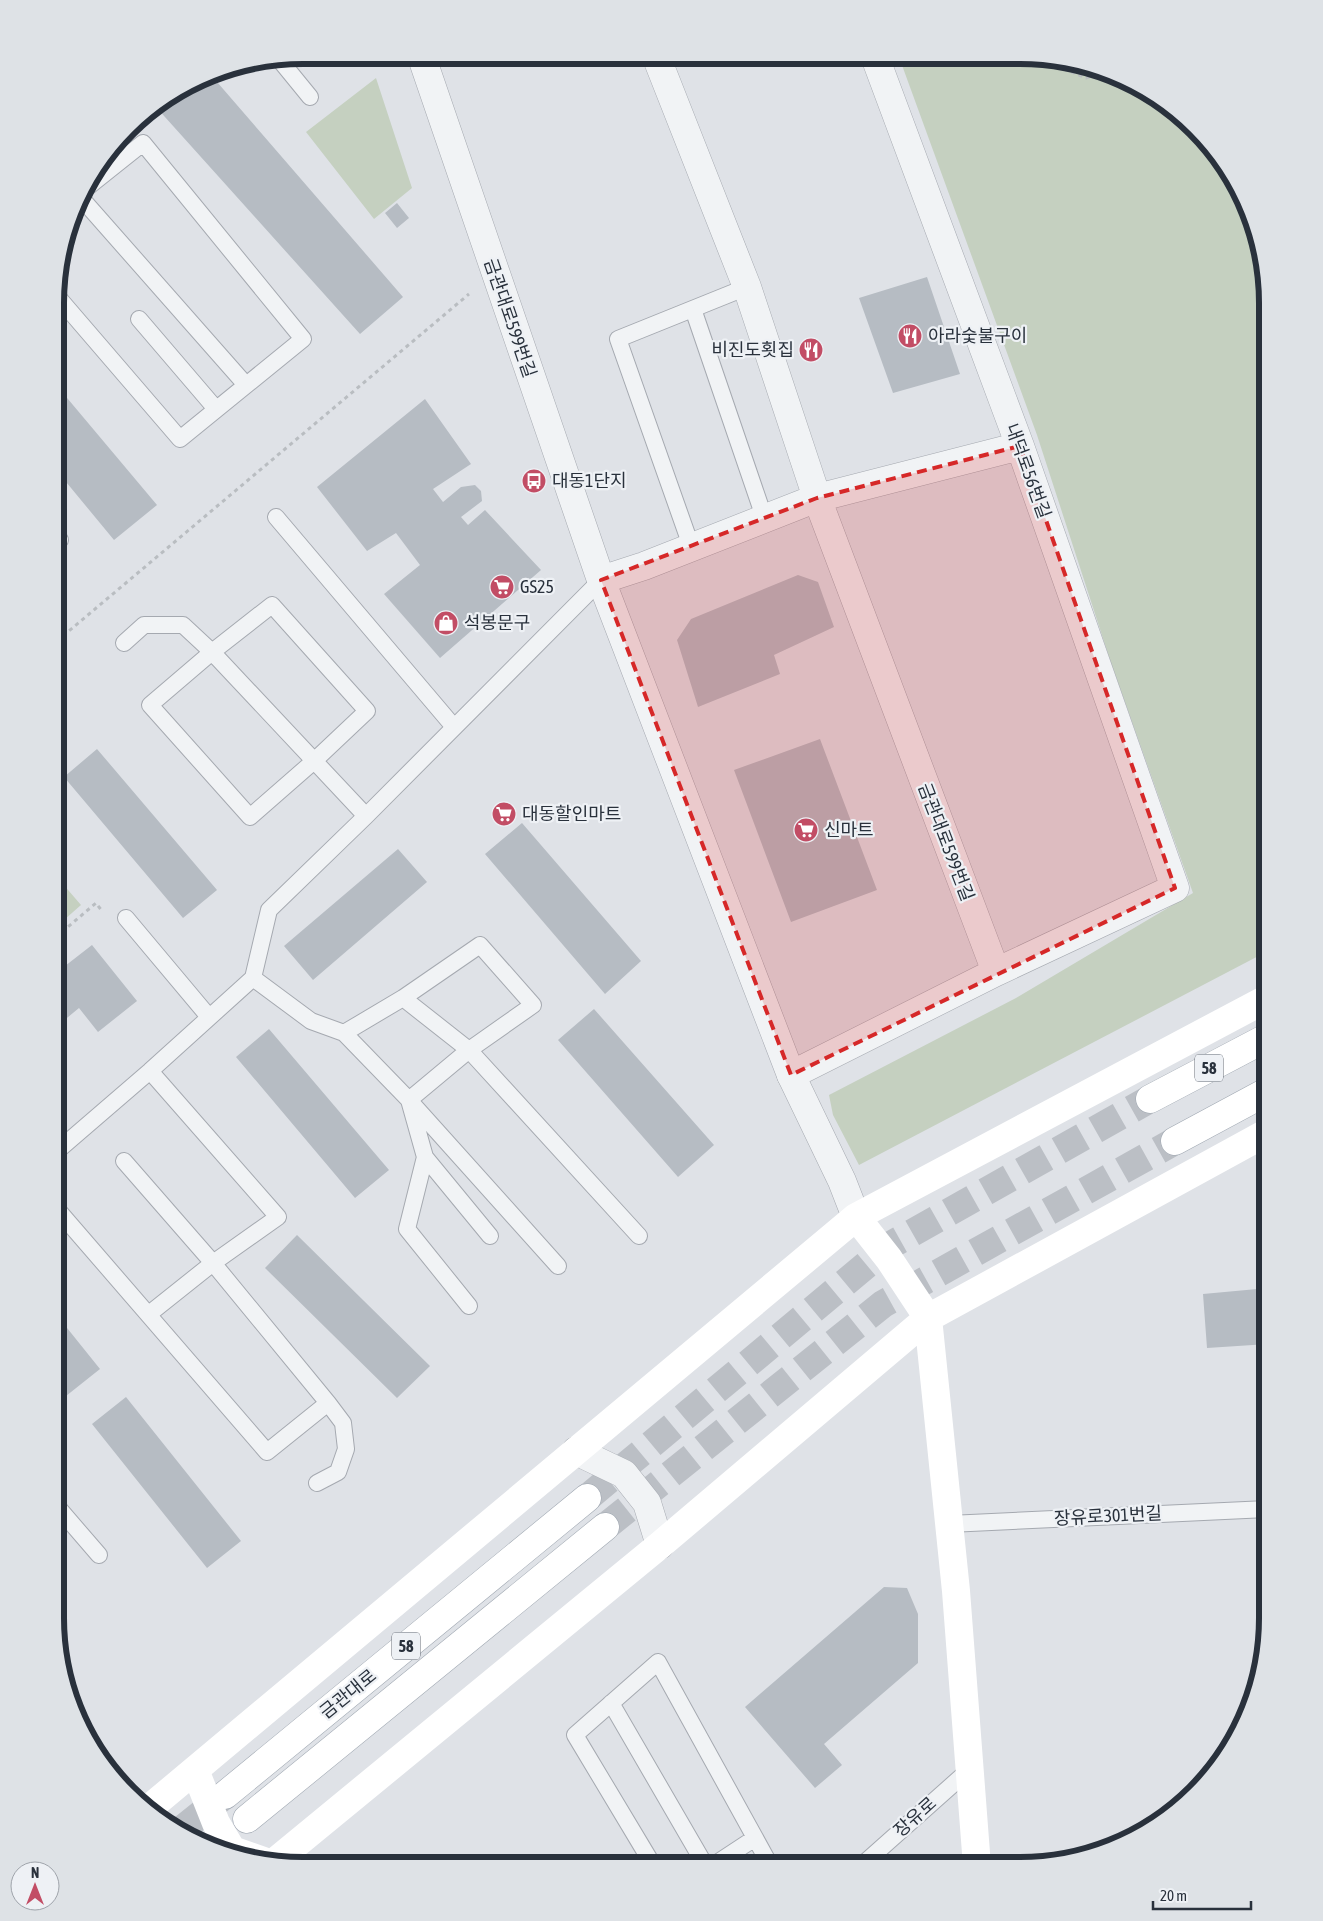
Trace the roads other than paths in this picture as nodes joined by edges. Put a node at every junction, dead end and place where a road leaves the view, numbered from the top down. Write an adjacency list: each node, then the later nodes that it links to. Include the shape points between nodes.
1 (283, 64): 5 (lane)
2 (424, 64): 19 (street, 금관대로599번길)
3 (659, 64): 8 (street, 금관대로599번길)
4 (878, 64): 14 (street, 내덕로56번길)
5 (310, 97)
6 (99, 178): 12 (lane, via 143,143 303,339)
7 (86, 202): 12 (lane)
8 (747, 287): 10 (lane); 15 (street, 금관대로599번길)
9 (64, 304): 13 (lane, via 180,439)
10 (693, 309): 16 (lane); 18 (lane, via 618,339)
11 (139, 319): 13 (lane)
12 (246, 385): 13 (lane)
13 (216, 409)
14 (1020, 446): 15 (street); 26 (street, 내덕로56번길, via 1175,888)
15 (817, 498): 19 (street); 26 (street, 금관대로599번길)
16 (763, 514)
17 (276, 517): 22 (lane)
18 (690, 543)
19 (601, 580): 22 (lane); 35 (street, 금관대로599번길)
20 (124, 643): 21 (lane, via 144,625 183,625)
21 (212, 652): 23 (lane); 23 (lane, via 272,605 367,711); 23 (lane, via 150,705 250,817)
22 (454, 727): 24 (lane)
23 (314, 761): 24 (lane)
24 (366, 816): 27 (lane, via 269,910)
25 (126, 918): 30 (lane)
26 (996, 972): 35 (street)
27 (252, 978): 30 (lane); 31 (lane, via 311,1021)
28 (403, 998): 31 (lane); 33 (lane); 33 (lane, via 480,945 534,1005)
29 (1259, 1003): 45 (main road)
30 (209, 1018): 34 (lane)
31 (344, 1033): 38 (lane)
32 (1259, 1042): 37 (main road, 58)
33 (469, 1050): 38 (lane); 47 (lane)
34 (150, 1071): 41 (lane); 48 (lane, via 278,1217)
35 (791, 1075): 45 (street, 금관대로599번길)
36 (1259, 1096): 40 (main road)
37 (1150, 1099)
38 (409, 1100): 42 (lane); 49 (lane)
39 (1259, 1137): 52 (main road)
40 (1175, 1141)
41 (64, 1145)
42 (425, 1157): 46 (lane); 50 (lane, via 407,1230)
43 (124, 1161): 48 (lane)
44 (64, 1217): 51 (lane)
45 (856, 1217): 52 (main road, via 889,1258); 54 (main road)
46 (490, 1236)
47 (640, 1236)
48 (213, 1263): 51 (lane); 53 (lane)
49 (558, 1266)
50 (469, 1306)
51 (149, 1314): 53 (lane, via 267,1452)
52 (928, 1318): 59 (main road); 61 (main road)
53 (328, 1403): 55 (lane, via 343,1423 346,1448 338,1472)
54 (576, 1451): 61 (street, via 624,1474 647,1504); 65 (main road)
55 (318, 1483)
56 (587, 1498): 66 (main road, 금관대로 / 58)
57 (1259, 1508): 59 (lane, 장유로301번길)
58 (64, 1514): 62 (lane)
59 (949, 1524): 64 (main road)
60 (606, 1527): 68 (main road, 금관대로 / 58)
61 (660, 1545): 71 (main road)
62 (99, 1555)
63 (611, 1703): 69 (lane, via 658,1662); 72 (lane, via 574,1735); 73 (lane)
64 (970, 1769): 76 (lane, 장유로); 77 (main road)
65 (195, 1770): 67 (main road); 70 (main road, via 216,1823)
66 (225, 1795)
67 (153, 1805)
68 (247, 1819)
69 (755, 1838): 74 (lane); 75 (lane)
70 (230, 1846)
71 (281, 1856)
72 (649, 1857)
73 (700, 1857)
74 (726, 1857)
75 (766, 1857)
76 (871, 1857)
77 (976, 1857)

